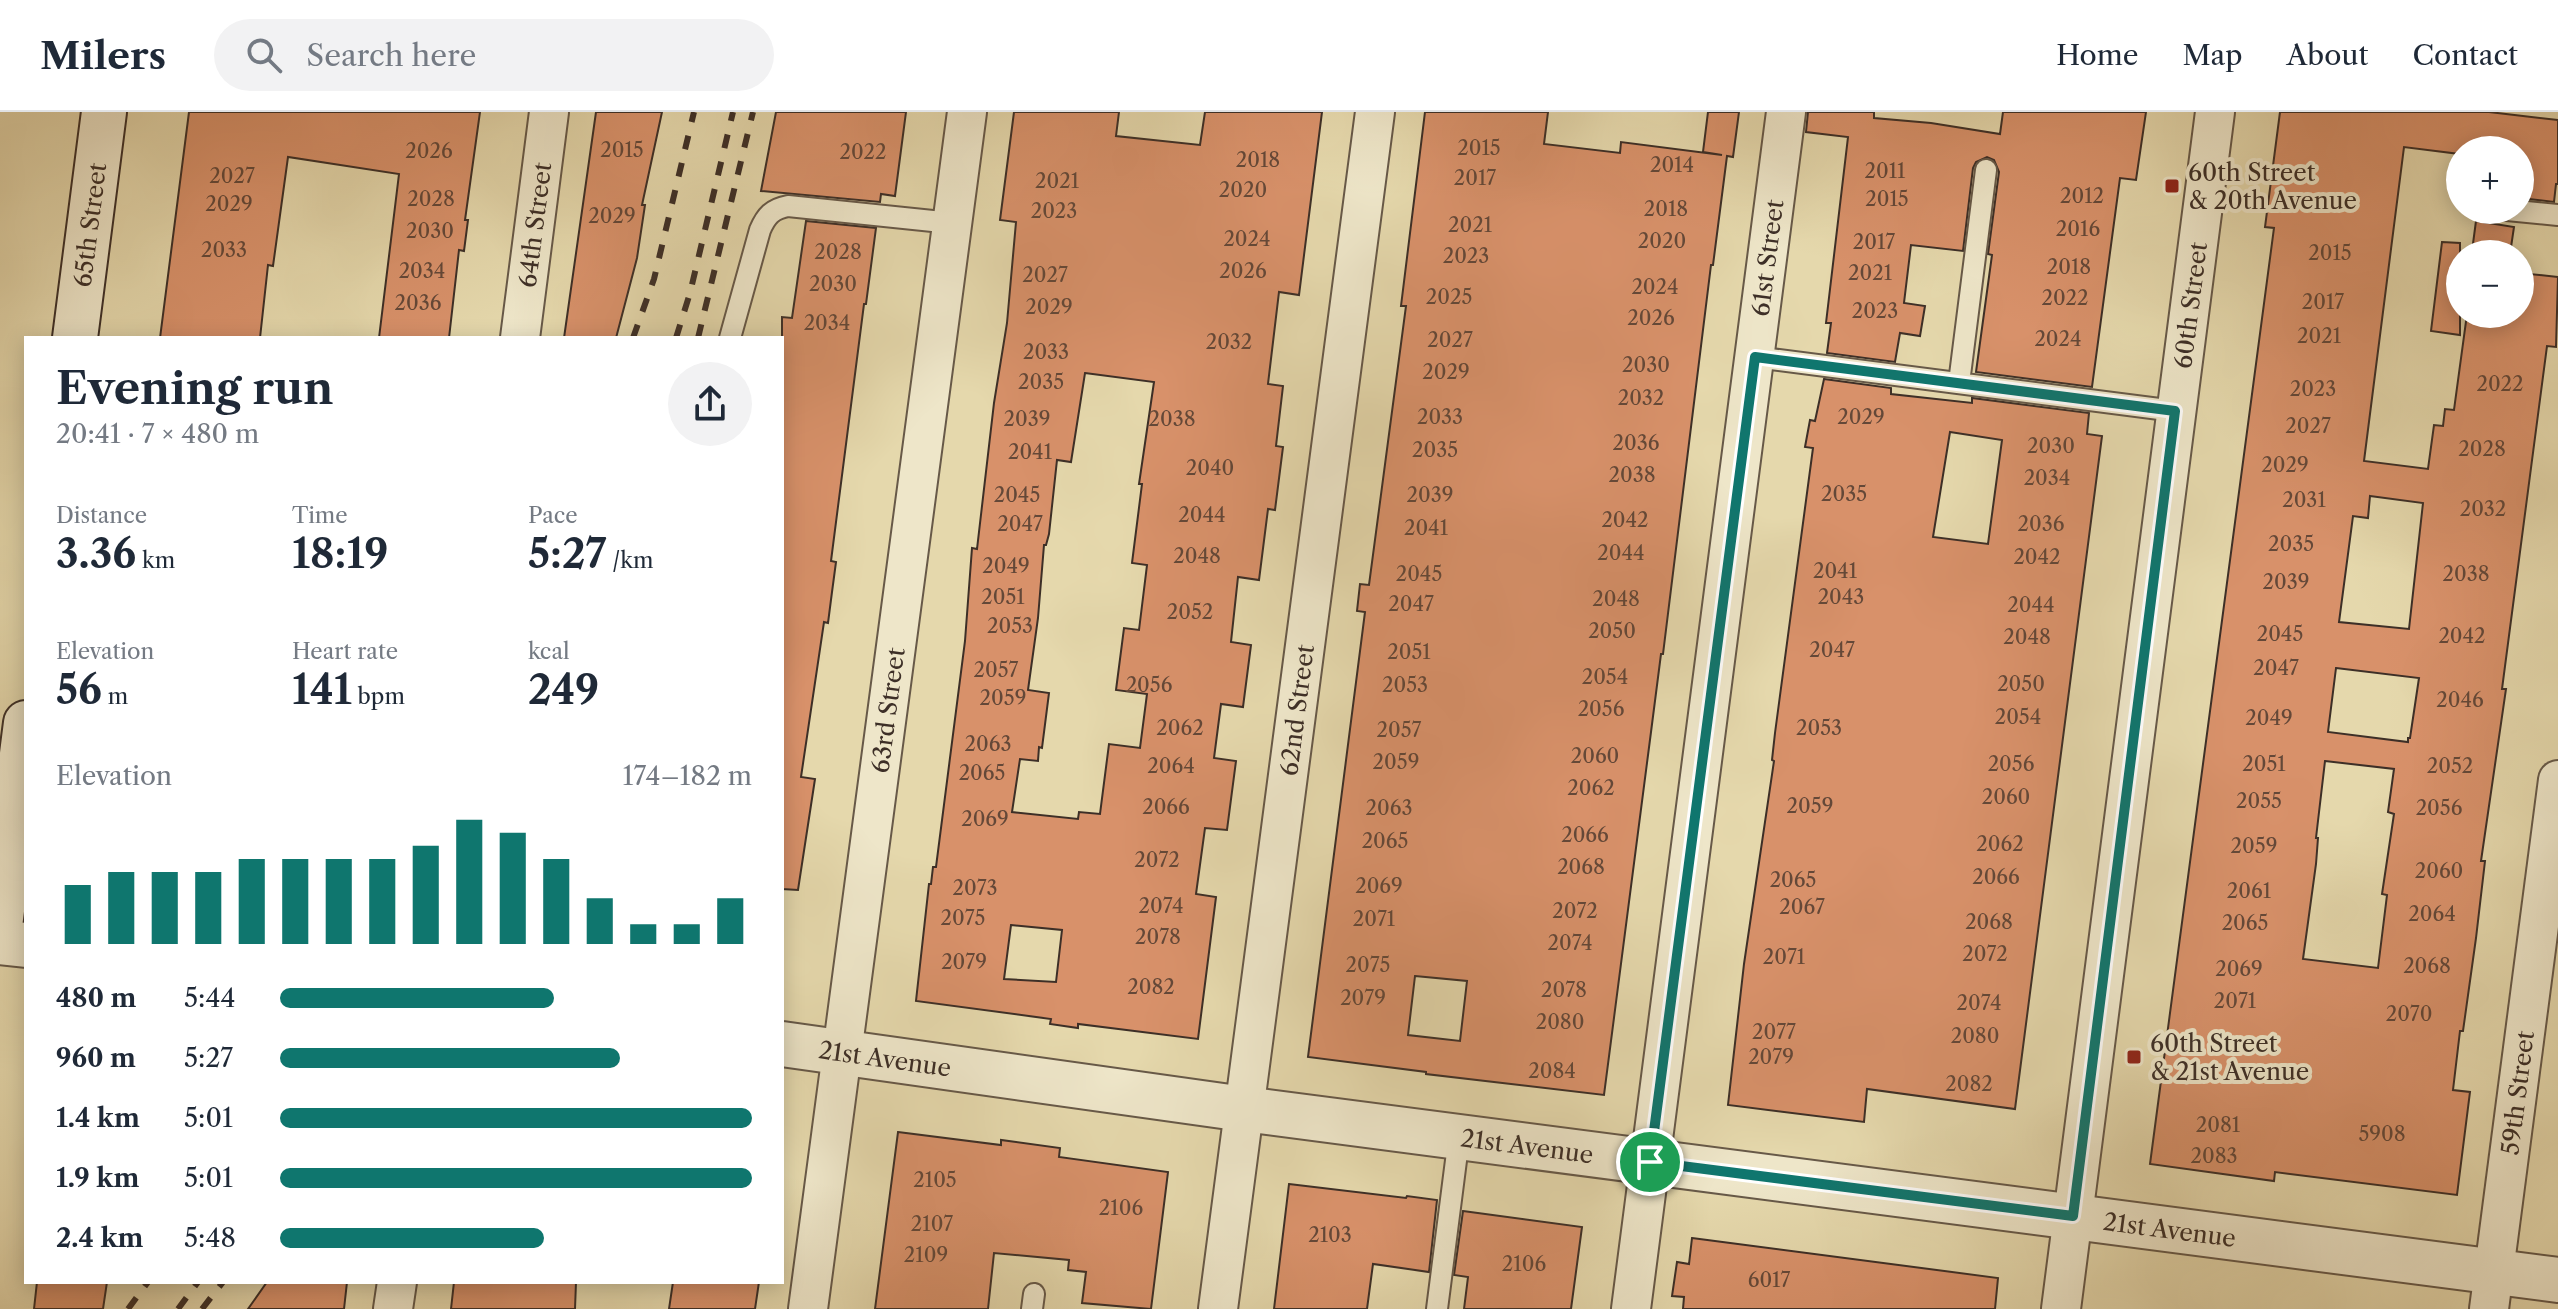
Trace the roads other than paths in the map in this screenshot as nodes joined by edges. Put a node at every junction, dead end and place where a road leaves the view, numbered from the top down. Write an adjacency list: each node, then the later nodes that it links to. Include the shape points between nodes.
1 (104, 112): 11 (street, 65th Street)
2 (549, 112): 12 (street, 64th Street)
3 (967, 112): 10 (street, 63rd Street)
4 (1375, 112): 24 (street, 62nd Street)
5 (1786, 112): 14 (street, 61st Street)
6 (2215, 112): 16 (street, 60th Street)
7 (1986, 170): 15 (lane)
8 (2534, 213): 9 (lane)
9 (2558, 215)
10 (952, 223): 13 (lane, via 788,206 774,210 760,230); 23 (street, 63rd Street)
11 (75, 336)
12 (520, 336)
13 (731, 336)
14 (1755, 357): 15 (lane); 26 (street, 61st Street)
15 (1959, 383): 16 (lane)
16 (2175, 411): 27 (street, 60th Street)
17 (24, 739): 19 (street)
18 (2558, 780): 30 (street, 59th Street)
19 (0, 926)
20 (0, 942): 21 (street)
21 (24, 945)
22 (784, 1044): 23 (street, 21st Avenue)
23 (842, 1052): 24 (street, 21st Avenue); 32 (street, 63rd Street)
24 (1244, 1109): 25 (street, 21st Avenue); 33 (street, 62nd Street)
25 (1459, 1137): 26 (street, 21st Avenue); 34 (lane)
26 (1650, 1162): 27 (street, 21st Avenue); 35 (street, 61st Street)
27 (2073, 1216): 30 (street, 21st Avenue); 36 (street, 60th Street)
28 (2558, 1280): 30 (street, 21st Avenue)
29 (397, 1284): 31 (street)
30 (2492, 1291)
31 (393, 1309)
32 (808, 1309)
33 (1218, 1309)
34 (1437, 1309)
35 (1631, 1309)
36 (2061, 1309)

